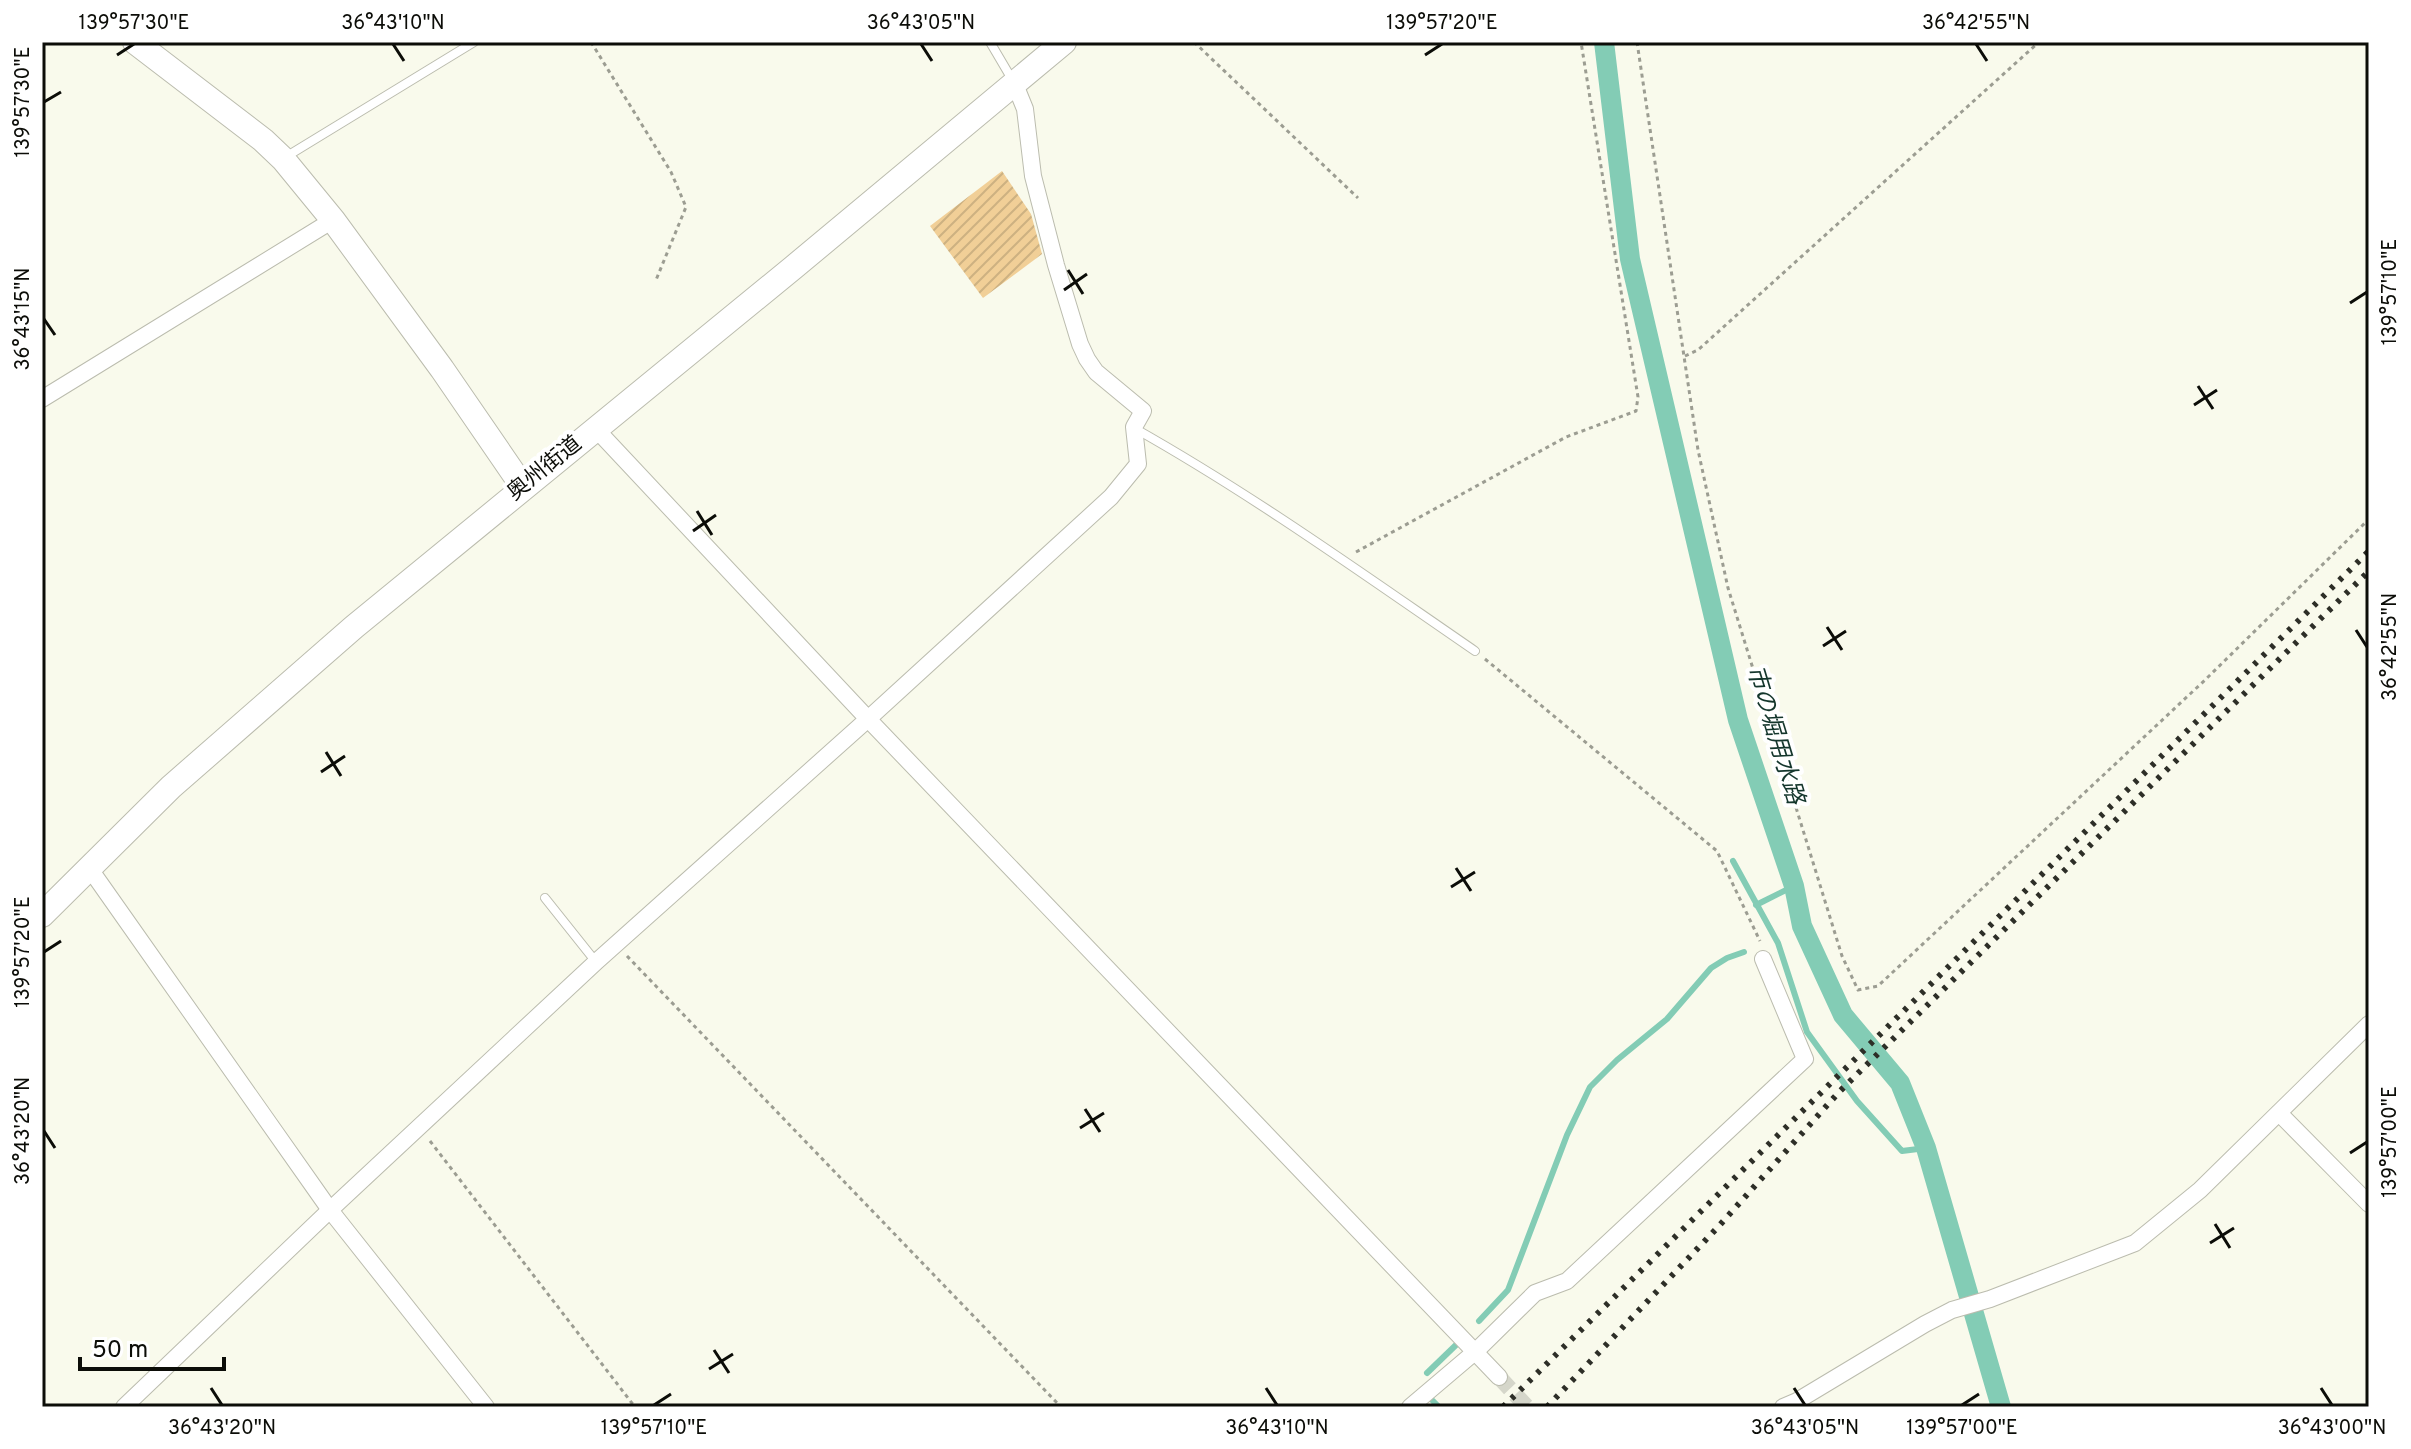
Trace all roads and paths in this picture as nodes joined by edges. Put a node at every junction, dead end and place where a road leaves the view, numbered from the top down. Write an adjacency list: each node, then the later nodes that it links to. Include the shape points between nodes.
1 (135, 42): 11 (main road)
2 (474, 42): 11 (lane)
3 (591, 42): 14 (path, via 671,172 686,207)
4 (990, 42): 10 (lane)
5 (1064, 42): 10 (main road, 奥州街道)
6 (1194, 42): 12 (path)
7 (1581, 42): 21 (path, via 1638,397 1636,411 1566,437 1366,544)
8 (1637, 42): 15 (path)
9 (2039, 42): 15 (path, via 1698,350)
10 (1014, 82): 17 (street, via 1025,109 1033,176 1070,316 1096,372 1143,411); 18 (main road, 奥州街道)
11 (283, 159): 13 (main road)
12 (1358, 198)
13 (333, 220): 16 (street); 19 (main road)
14 (656, 280)
15 (1685, 356): 20 (path, via 1698,450 1728,588 1842,956 1858,990 1878,986)
16 (42, 399)
17 (1134, 427): 21 (lane); 23 (street, via 1138,464 1111,497)
18 (595, 428): 19 (main road, 奥州街道); 23 (street)
19 (523, 487): 24 (main road, 奥州街道, via 227,737)
20 (2369, 519)
21 (1348, 561): 22 (lane)
22 (1475, 651): 28 (path, via 1717,851 1765,951)
23 (868, 719): 27 (street); 35 (street)
24 (90, 869): 26 (main road, 奥州街道); 34 (street)
25 (545, 898): 29 (lane)
26 (42, 915)
27 (616, 945): 29 (street); 40 (path)
28 (1763, 959): 35 (street, via 1805,1059 1567,1281 1535,1293)
29 (596, 962): 32 (street)
30 (2369, 1024): 31 (street)
31 (2279, 1113): 33 (street); 42 (street, via 2200,1190 2135,1243 1952,1310)
32 (420, 1128): 34 (street); 39 (path)
33 (2369, 1204)
34 (330, 1210): 37 (street); 38 (street)
35 (1476, 1351): 36 (street); 41 (street)
36 (1499, 1377)
37 (124, 1407)
38 (486, 1407)
39 (635, 1407)
40 (1061, 1407)
41 (1410, 1407)
42 (1783, 1407)

